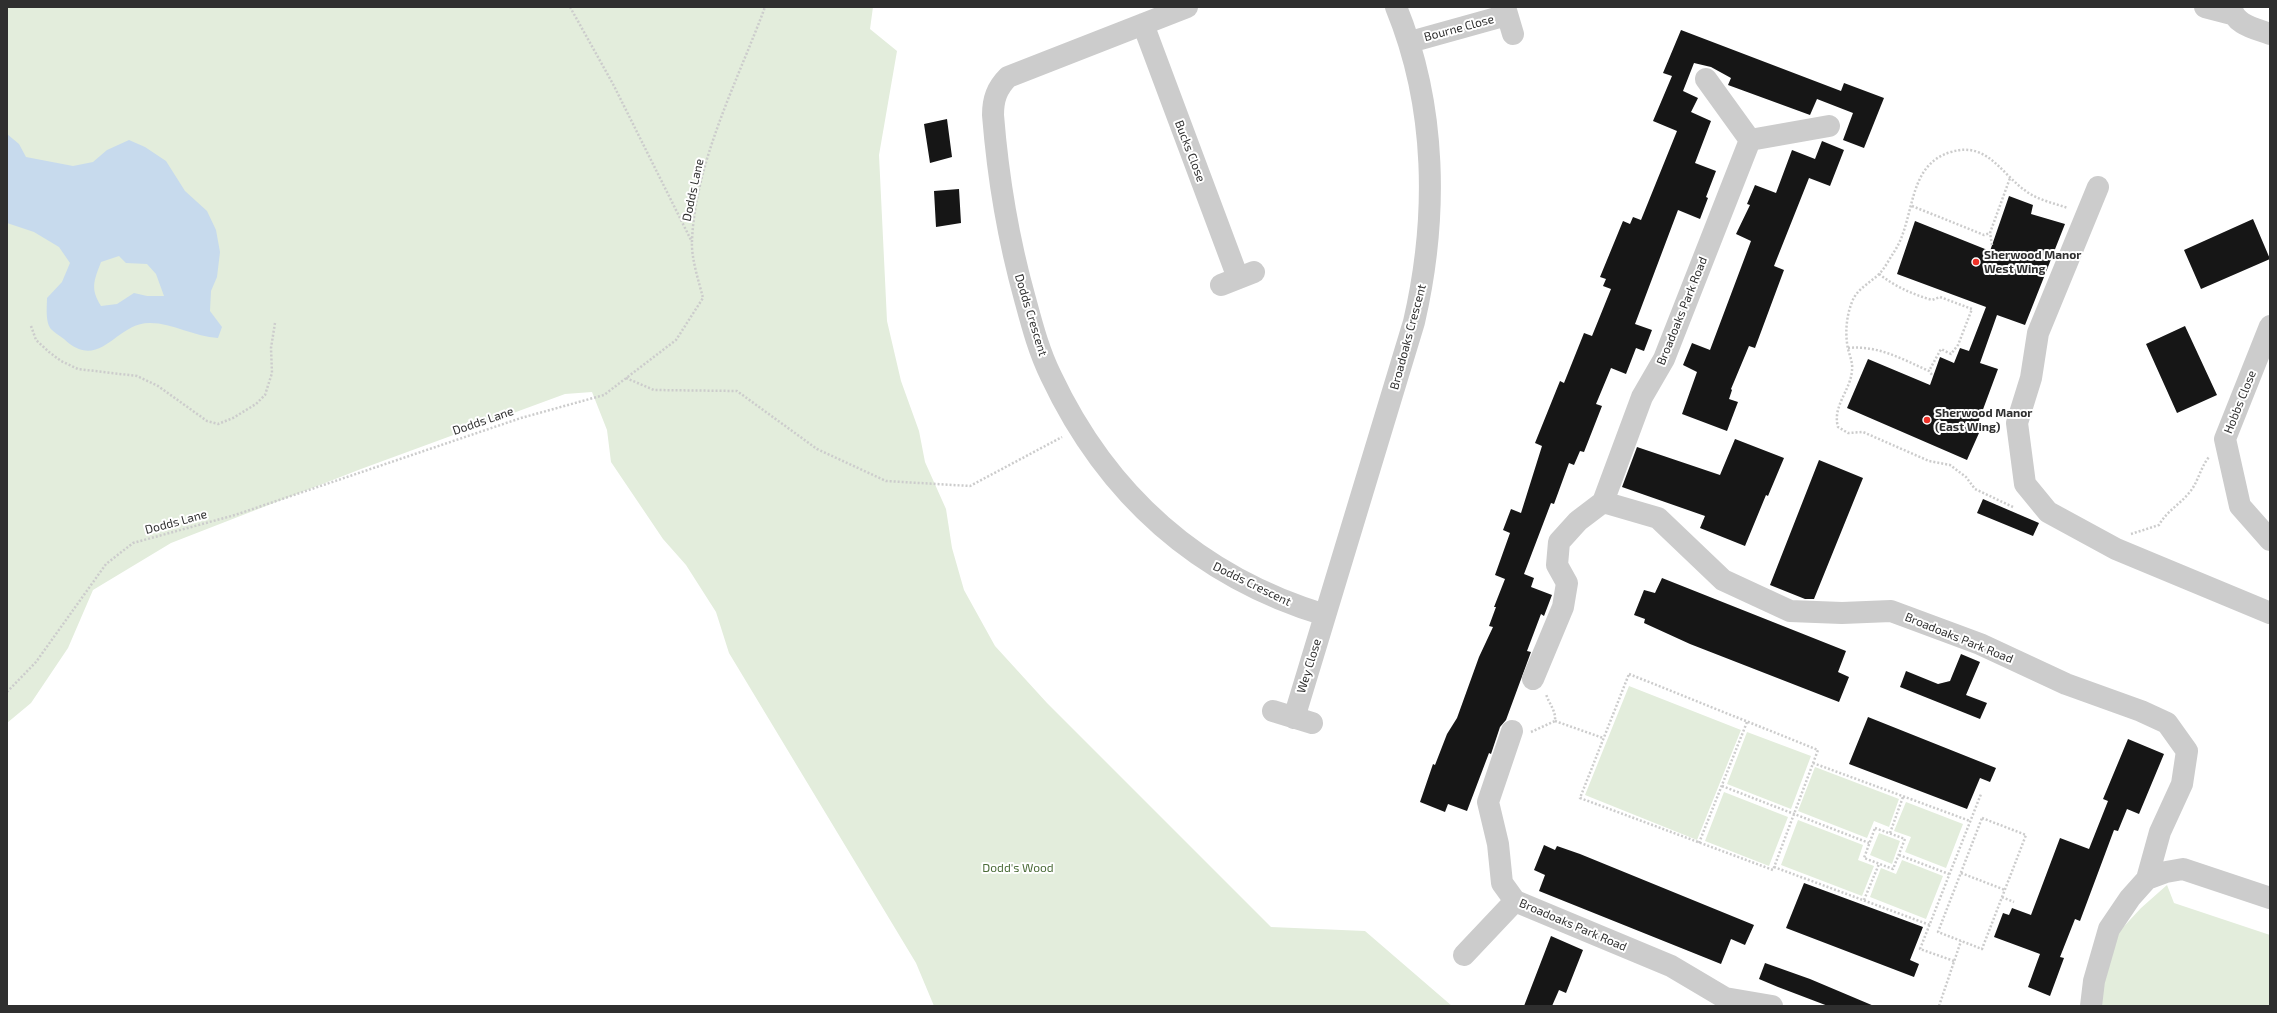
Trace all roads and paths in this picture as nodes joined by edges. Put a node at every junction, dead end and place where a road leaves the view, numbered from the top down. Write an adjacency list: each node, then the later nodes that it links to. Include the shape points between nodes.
1 (570, 7): 19 (path, via 613,84)
2 (765, 7): 19 (path, Dodds Lane, via 713,144 699,194)
3 (1187, 7): 8 (street, Dodds Crescent)
4 (1396, 7): 10 (street, Broadoaks Crescent)
5 (2205, 7): 6 (street)
6 (2232, 11): 9 (street, via 2239,22)
7 (1508, 19): 10 (street, Bourne Close)
8 (1143, 24): 22 (street, Bucks Close); 30 (street, Dodds Crescent, via 1008,77 1001,84 993,103 1003,205 1022,292 1050,375)
9 (2270, 34)
10 (1410, 42): 37 (street, Broadoaks Crescent, via 1429,146 1430,219 1422,287 1414,322)
11 (1706, 78): 13 (street)
12 (1829, 126): 13 (street)
13 (1750, 140): 32 (street, Broadoaks Park Road, via 1664,359 1642,397)
14 (2010, 178): 16 (path, via 1996,161 1982,154 1968,150 1951,152 1927,165 1915,185); 17 (path, via 2031,194); 18 (path)
15 (2098, 187): 35 (street, via 2038,333 2032,378 2017,423 2025,484 2048,512)
16 (1912, 206): 18 (path, via 1984,235); 21 (path, via 1896,249)
17 (2070, 209)
18 (1990, 233): 20 (path)
19 (692, 242): 29 (path, Dodds Lane, via 703,298 676,340)
20 (1992, 245)
21 (1879, 274): 26 (path, via 1864,286 1852,301 1846,331); 27 (path, via 1893,285 1913,294 1932,300 1940,296 1972,309 1958,345 1951,354 1941,349)
22 (1238, 278)
23 (275, 323): 24 (path, via 271,348 272,373 265,395 245,411 218,424 207,421 158,386 137,376 78,369 61,361 36,340)
24 (31, 326)
25 (2270, 326): 31 (street, Hobbs Close)
26 (1848, 348): 27 (path, via 1866,346); 33 (path, via 1853,369 1835,418 1838,427 1848,433 1863,432 1929,461 1950,465 1975,489)
27 (1929, 371): 28 (path)
28 (1933, 376)
29 (626, 378): 30 (path, via 654,390 737,391 817,449 886,480 970,486); 40 (path, Dodds Lane, via 604,395 521,418 235,515 133,543 106,564 36,662)
30 (1078, 428): 37 (street, Dodds Crescent, via 1115,478 1156,522 1177,539 1222,572 1273,596)
31 (2225, 439): 34 (street, Hobbs Close, via 2240,506); 35 (path, via 2203,465 2189,493 2165,515 2159,525 2123,536)
32 (1603, 502): 38 (street, via 1578,521 1559,542 1557,565 1567,583 1563,607); 60 (street, Broadoaks Park Road, via 1658,518 1723,580 1790,611 1891,611 1980,644 2066,684 2167,723 2187,751 2182,784 2160,832)
33 (2013, 507)
34 (2270, 540)
35 (2116, 550): 36 (street)
36 (2270, 613)
37 (1325, 615): 41 (street, Wey Close, via 1303,720)
38 (1535, 674): 42 (path, via 1546,678 1545,690 1548,701 1556,713)
39 (7, 685): 40 (path)
40 (8, 690)
41 (1273, 711)
42 (1555, 721): 44 (path); 45 (path, via 1528,733 1519,744)
43 (1747, 722): 44 (path, via 1629,674); 46 (path, via 1818,750); 47 (path)
44 (1603, 738): 53 (path, via 1580,798)
45 (1509, 740): 65 (street, Broadoaks Park Road, via 1488,802 1498,844 1502,883)
46 (1813, 763): 49 (path); 50 (path)
47 (1722, 786): 50 (path); 53 (path)
48 (1981, 794): 51 (path)
49 (1903, 797): 51 (path); 52 (path)
50 (1794, 813): 54 (path); 57 (path)
51 (1970, 821): 59 (path)
52 (1890, 833): 54 (path, via 1875,828); 55 (path, via 1905,839)
53 (1699, 842): 57 (path, via 1773,870)
54 (1869, 843): 56 (path, via 1864,858)
55 (1899, 855): 56 (path, via 1893,869); 59 (path)
56 (1878, 864): 64 (path)
57 (1774, 867): 64 (path)
58 (1961, 873): 61 (path); 61 (path, via 1982,818 2026,835); 68 (path, via 1938,932)
59 (1950, 874): 67 (path)
60 (2147, 879): 63 (street, Broadoaks Park Road, via 2183,869); 73 (street, Broadoaks Park Road, via 2108,929 2094,981)
61 (2005, 890): 62 (path)
62 (2002, 897): 66 (path); 68 (path, via 1982,949)
63 (2270, 898)
64 (1864, 900): 67 (path)
65 (1515, 901): 69 (street); 71 (street, Broadoaks Park Road, via 1671,966 1725,998)
66 (2014, 902)
67 (1930, 925): 70 (path, via 1920,949)
68 (1961, 941): 70 (path)
69 (1464, 955)
70 (1954, 961): 72 (path)
71 (1772, 1006)
72 (1938, 1006)
73 (2091, 1006)

